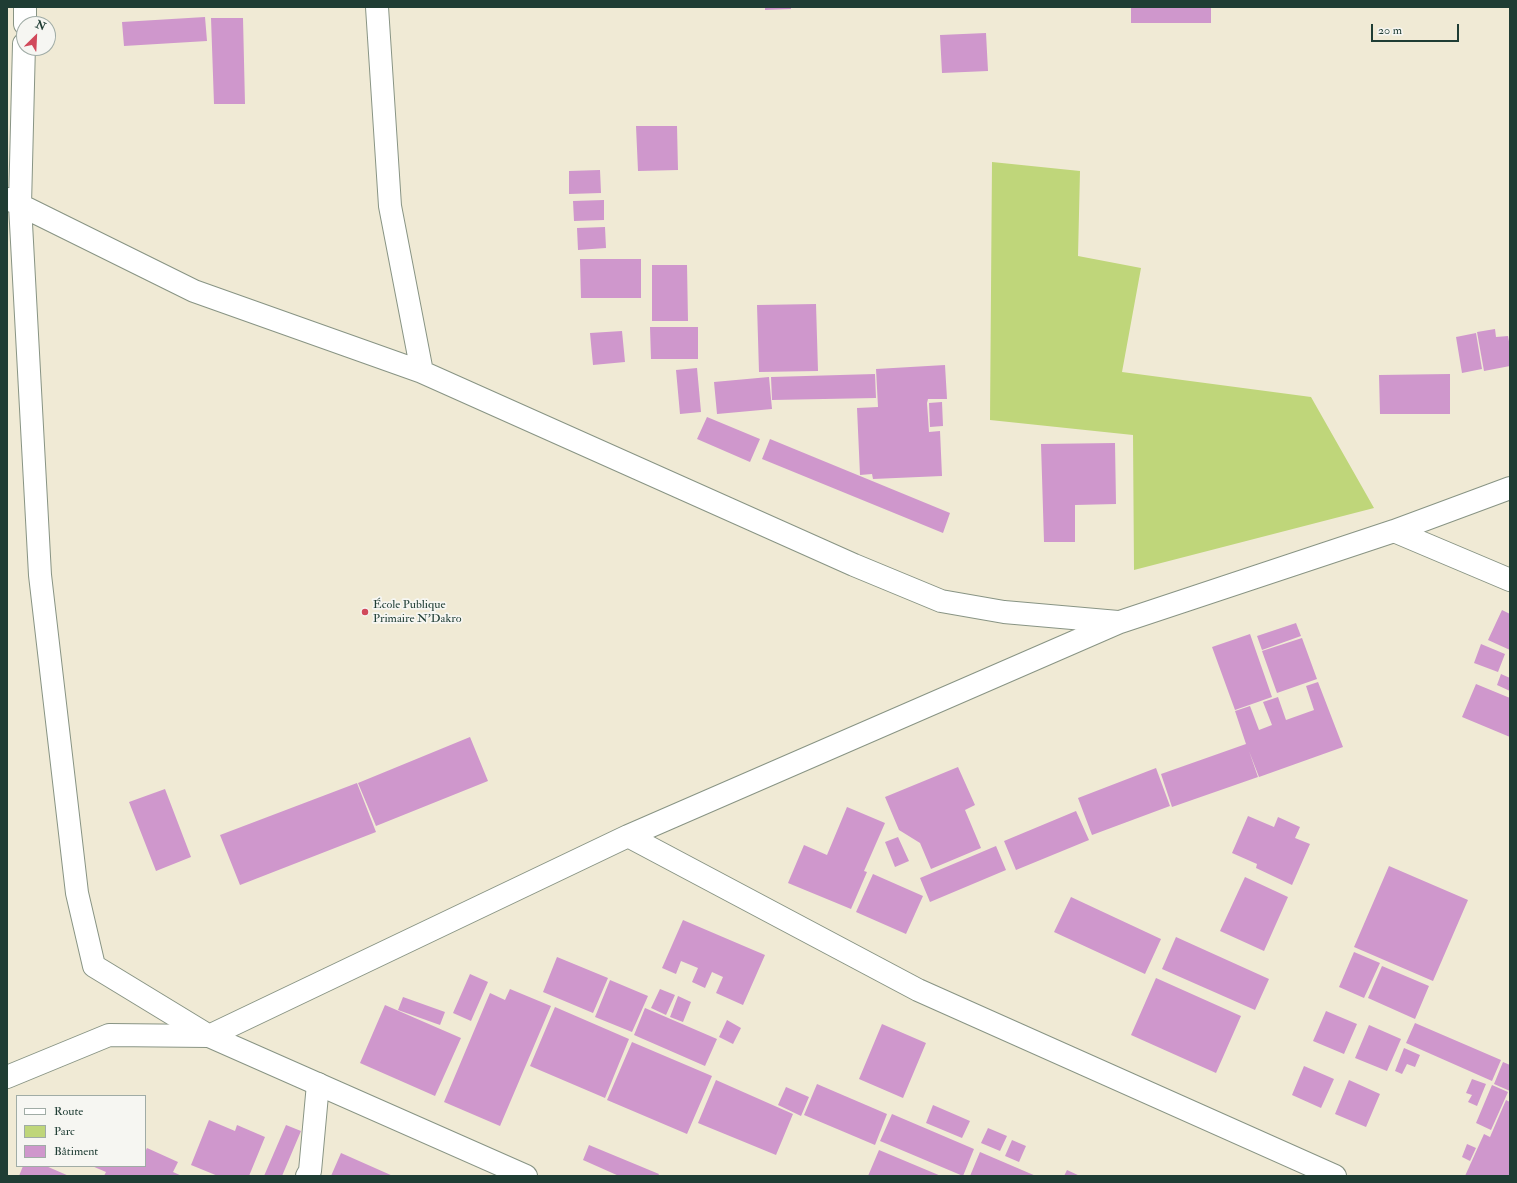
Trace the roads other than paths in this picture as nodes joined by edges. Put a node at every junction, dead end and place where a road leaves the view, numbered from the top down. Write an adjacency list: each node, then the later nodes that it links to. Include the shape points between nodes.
1 (377, 7): 4 (street, via 390,206)
2 (23, 56): 3 (street)
3 (13, 201): 4 (street, via 194,291); 10 (street, via 40,575 77,893 94,966)
4 (422, 372): 8 (street, via 854,565 941,601 1004,612)
5 (1510, 488): 6 (street)
6 (1394, 531): 7 (street); 8 (street)
7 (1510, 580)
8 (1120, 622): 9 (street)
9 (628, 836): 10 (street); 15 (street, via 918,990)
10 (209, 1036): 11 (street, via 109,1035); 12 (street)
11 (7, 1077)
12 (318, 1084): 13 (street, via 310,1171); 14 (street)
13 (307, 1176)
14 (526, 1176)
15 (1335, 1176)

